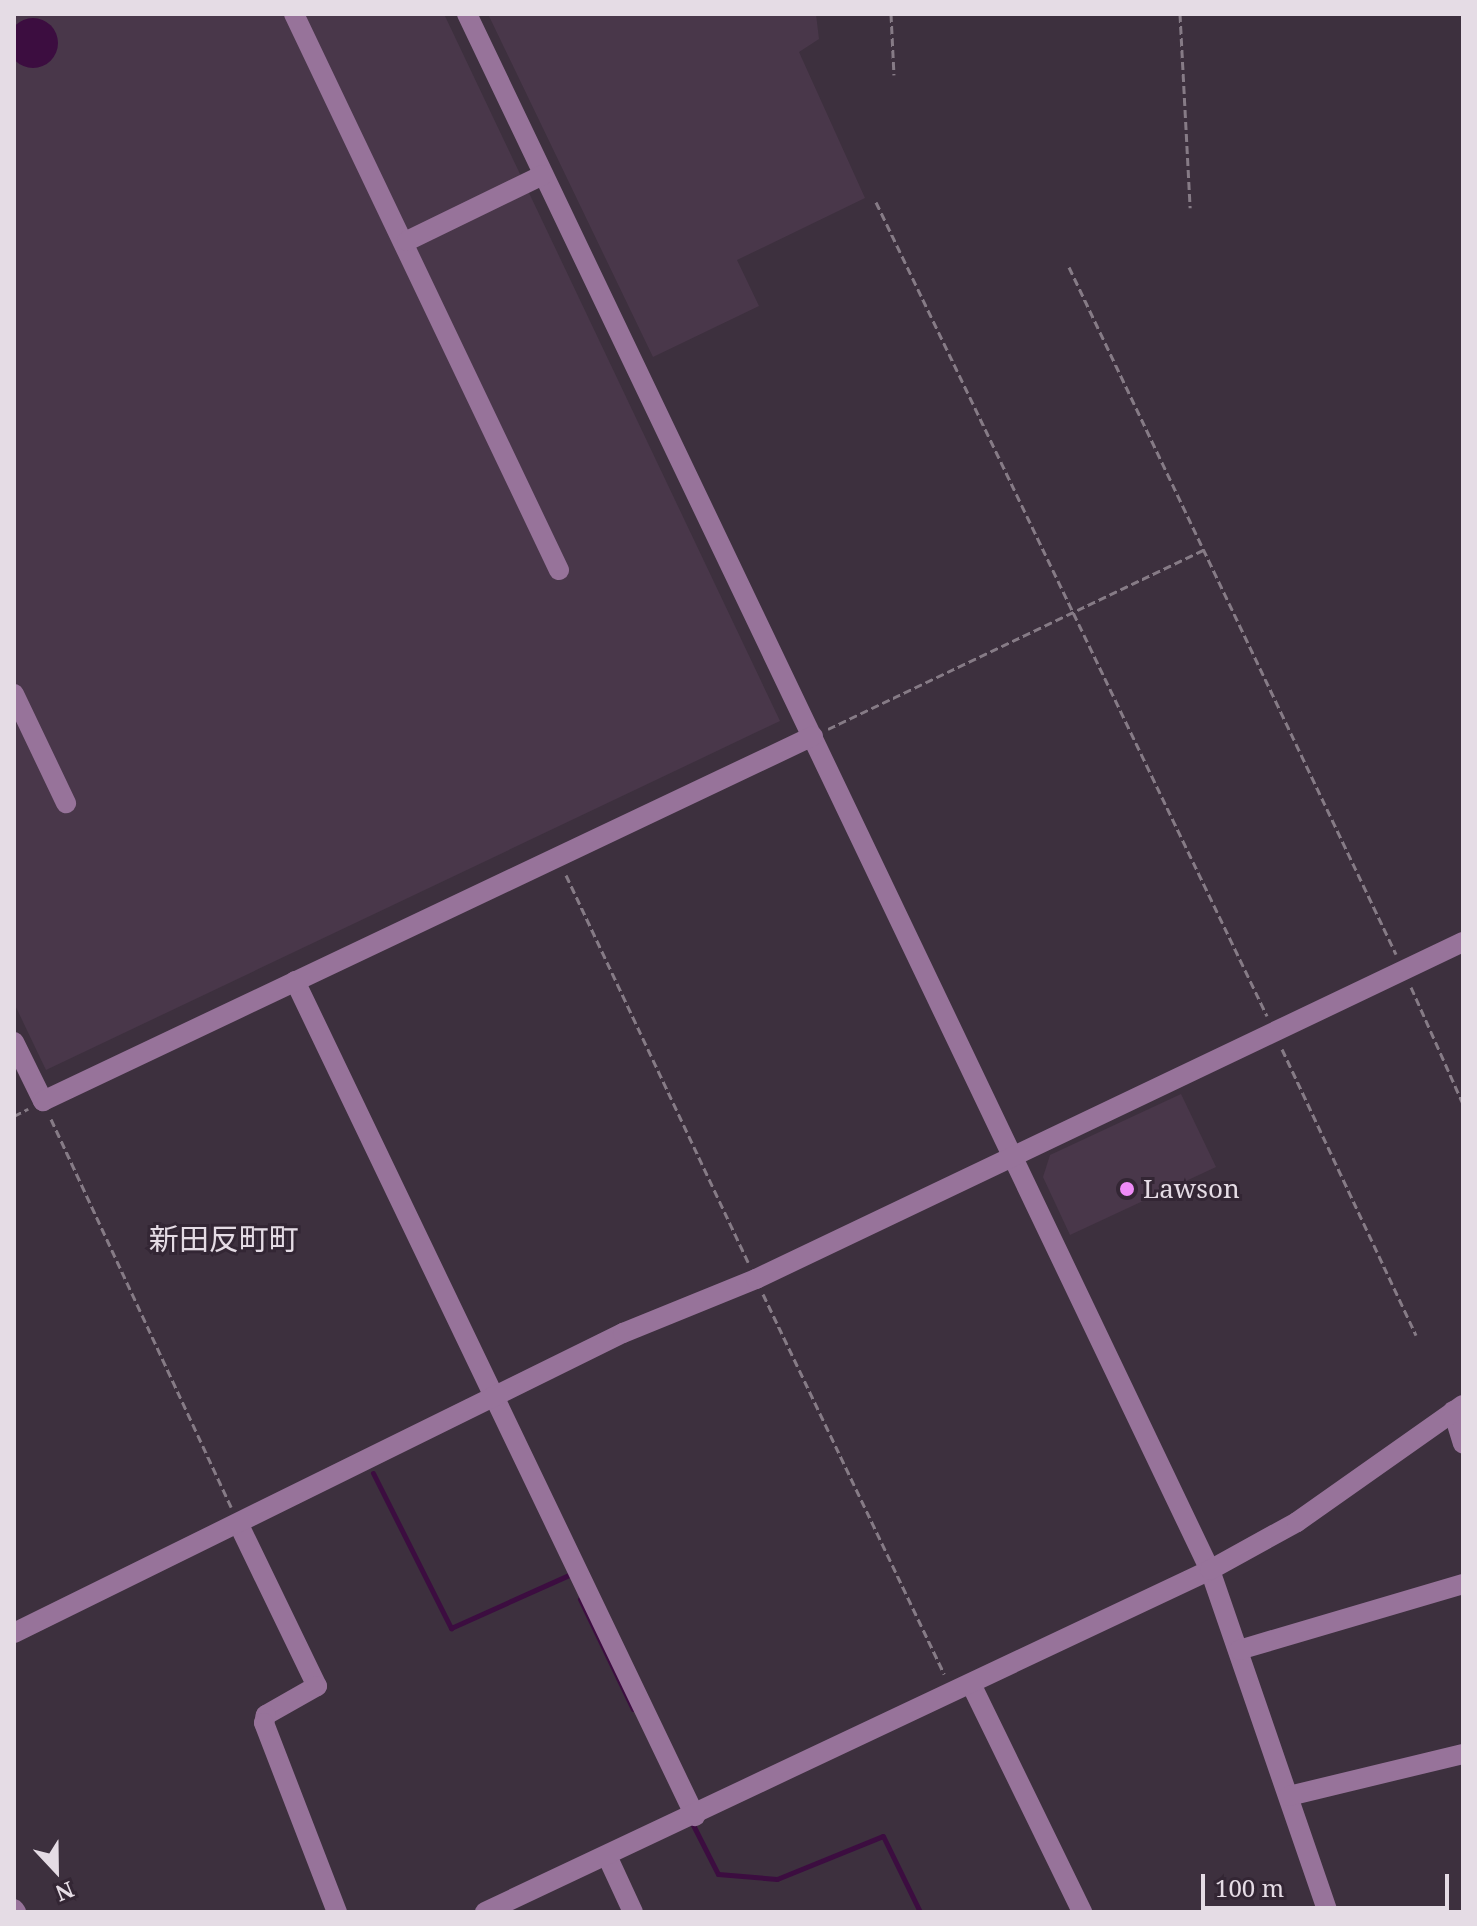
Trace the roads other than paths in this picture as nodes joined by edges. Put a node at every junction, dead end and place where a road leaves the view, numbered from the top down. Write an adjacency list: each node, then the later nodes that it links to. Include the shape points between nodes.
1 (294, 14): 4 (street)
2 (467, 14): 3 (street)
3 (543, 175): 4 (street); 7 (street)
4 (407, 241): 5 (street)
5 (559, 570)
6 (14, 694): 8 (street)
7 (813, 736): 10 (street); 12 (street)
8 (66, 803)
9 (1463, 942): 12 (street)
10 (295, 981): 11 (street, via 43,1101); 13 (street)
11 (14, 1042)
12 (1014, 1157): 13 (street); 17 (street)
13 (499, 1394): 16 (street); 24 (street)
14 (1458, 1408): 15 (street); 17 (street, via 1297,1522)
15 (1463, 1444)
16 (239, 1525): 19 (street); 27 (street, via 317,1686 266,1715 264,1723)
17 (1210, 1570): 20 (street); 21 (street)
18 (1463, 1584): 20 (street)
19 (14, 1633)
20 (1239, 1650): 23 (street)
21 (962, 1688): 24 (street); 30 (street)
22 (1463, 1754): 23 (street)
23 (1289, 1796): 31 (street)
24 (695, 1816): 25 (street)
25 (608, 1858): 26 (street); 29 (street)
26 (532, 1904): 28 (street)
27 (337, 1912)
28 (485, 1912)
29 (633, 1912)
30 (1082, 1912)
31 (1328, 1912)

